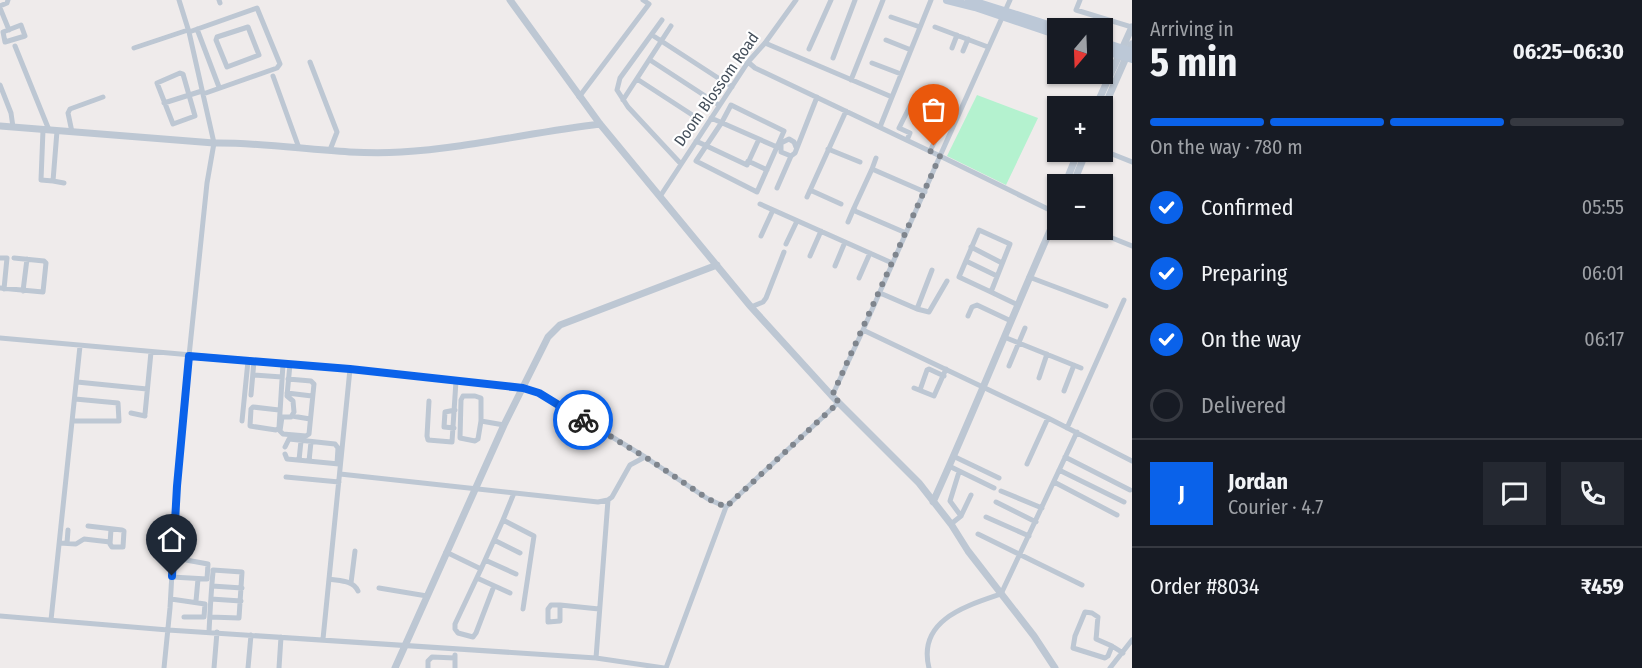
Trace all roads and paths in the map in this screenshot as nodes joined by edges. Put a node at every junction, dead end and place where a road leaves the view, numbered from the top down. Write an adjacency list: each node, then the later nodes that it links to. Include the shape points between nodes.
1 (8, 0): 14 (street)
2 (179, 0): 25 (street)
3 (510, 0): 61 (street)
4 (643, 0): 61 (street, via 649,4)
5 (796, 0): 32 (street, Doom Blossom Road)
6 (831, 0): 38 (street)
7 (855, 0): 43 (street)
8 (883, 0): 52 (street)
9 (931, 0): 20 (street)
10 (947, 0): 15 (main road)
11 (969, 0): 15 (main road)
12 (1010, 0): 15 (street)
13 (1080, 0): 22 (street, via 1076,10)
14 (0, 7): 24 (street)
15 (1004, 14): 18 (main road); 26 (main road); 35 (street)
16 (891, 17): 20 (street)
17 (662, 20): 27 (street)
18 (1047, 25)
19 (671, 26): 31 (street)
20 (920, 27): 39 (street)
21 (935, 27): 28 (street)
22 (1132, 27): 41 (street)
23 (197, 29): 25 (street); 44 (street); 54 (street, via 257,8 280,64)
24 (9, 30)
25 (189, 31): 36 (street); 56 (street)
26 (1047, 31)
27 (652, 35): 31 (street); 64 (street, via 620,78 617,90)
28 (957, 35): 29 (street); 37 (street)
29 (968, 39): 35 (street); 40 (street)
30 (886, 40): 39 (street)
31 (662, 41): 45 (street); 55 (street)
32 (765, 43): 47 (street, Doom Blossom Road); 52 (street)
33 (15, 46): 75 (street)
34 (1113, 46): 41 (main road)
35 (988, 47): 90 (street)
36 (134, 48)
37 (952, 48)
38 (809, 49)
39 (910, 50): 49 (street)
40 (963, 51)
41 (1127, 52): 58 (street); 59 (street)
42 (221, 54): 42 (street, via 217,37 248,27 259,55 228,67); 44 (street)
43 (833, 58)
44 (208, 59): 54 (street)
45 (650, 60): 51 (street); 66 (street)
46 (310, 62): 86 (street, via 337,132)
47 (748, 62): 55 (street, Doom Blossom Road); 62 (street)
48 (872, 63): 49 (street)
49 (901, 74): 63 (street)
50 (273, 76): 82 (street)
51 (637, 79): 64 (street); 68 (street)
52 (851, 80): 63 (street)
53 (0, 85): 73 (street)
54 (219, 87): 56 (street)
55 (732, 87): 66 (street, Doom Blossom Road)
56 (202, 93): 57 (street); 80 (street)
57 (189, 95): 65 (street); 65 (street, via 195,116 174,124); 65 (street, via 180,73 157,82)
58 (1102, 96)
59 (1109, 96)
60 (103, 97): 76 (street, via 70,109)
61 (579, 97): 71 (street)
62 (817, 97): 67 (street); 84 (street)
63 (892, 97): 74 (street)
64 (623, 100): 95 (street)
65 (164, 103)
66 (719, 105): 69 (street, Doom Blossom Road)
67 (846, 111): 74 (street); 85 (street)
68 (697, 118)
69 (711, 118): 70 (street); 79 (street, Doom Blossom Road)
70 (722, 122): 77 (street); 81 (street); 83 (street, via 731,105 784,131)
71 (600, 124): 86 (street, via 482,144 403,152); 103 (street)
72 (0, 126): 73 (street)
73 (13, 127): 75 (street)
74 (880, 127): 78 (street)
75 (50, 130): 76 (street); 98 (street); 98 (street, via 40,179)
76 (72, 132): 80 (street)
77 (759, 139): 83 (street); 92 (street)
78 (907, 140): 87 (street); 87 (street, via 910,133 898,128 915,96 945,108 950,111)
79 (696, 141): 81 (street); 95 (street, Doom Blossom Road)
80 (214, 143): 82 (street); 156 (street)
81 (706, 146): 92 (street, via 747,165); 97 (street, via 696,161 757,192)
82 (299, 147): 86 (street)
83 (777, 147): 97 (street)
84 (796, 147): 89 (street); 89 (street, via 789,139 781,143 781,152)
85 (828, 149): 93 (street); 101 (street)
86 (330, 150)
87 (930, 151): 90 (street)
88 (1113, 154): 94 (street)
89 (791, 156): 100 (street)
90 (940, 156): 102 (street); 109 (street)
91 (876, 158): 96 (street)
92 (748, 161): 97 (street)
93 (860, 162)
94 (1132, 162)
95 (681, 164): 103 (street, Doom Blossom Road)
96 (872, 169): 102 (street); 107 (street)
97 (767, 170)
98 (52, 181): 99 (street)
99 (64, 183)
100 (777, 188)
101 (810, 190): 104 (street); 106 (street)
102 (925, 192): 113 (street)
103 (661, 195): 130 (street)
104 (807, 197)
105 (760, 204): 108 (street)
106 (841, 204)
107 (854, 208): 111 (street); 113 (street)
108 (773, 210): 110 (street); 114 (street)
109 (1047, 210)
110 (797, 221): 112 (street); 118 (street)
111 (848, 222)
112 (821, 231): 117 (street); 123 (street)
113 (906, 233): 128 (street)
114 (761, 236)
115 (1047, 236): 134 (street)
116 (1113, 238): 119 (street)
117 (845, 242): 122 (street); 131 (street)
118 (786, 244)
119 (1132, 246)
120 (971, 248): 127 (street); 129 (street); 129 (street, via 978,230 1010,244)
121 (784, 252): 144 (street, via 766,298)
122 (870, 253): 128 (street); 135 (street)
123 (810, 256)
124 (0, 258): 137 (street, via 7,258)
125 (14, 258): 126 (street)
126 (27, 259): 138 (street); 138 (street, via 46,263 44,290)
127 (966, 261): 133 (street); 139 (street, via 959,278)
128 (892, 263): 140 (street)
129 (1002, 263): 133 (street)
130 (717, 265): 144 (street); 170 (street, via 560,325 548,337)
131 (835, 266)
132 (932, 270): 145 (street)
133 (997, 276): 139 (street)
134 (1029, 277): 142 (street); 143 (street)
135 (859, 278)
136 (947, 281): 145 (street, via 929,312)
137 (2, 289): 138 (street)
138 (23, 291)
139 (991, 292): 142 (street)
140 (880, 293): 145 (street); 149 (street)
141 (1124, 300): 191 (street)
142 (1018, 305): 147 (street)
143 (1106, 306)
144 (751, 307): 176 (street)
145 (917, 309)
146 (968, 316): 147 (street, via 977,305)
147 (1011, 321): 150 (street)
148 (1025, 328): 152 (street)
149 (863, 330): 163 (street); 176 (street)
150 (1004, 337): 152 (street); 169 (street)
151 (0, 338): 153 (street)
152 (1019, 343): 155 (street); 160 (street)
153 (80, 346): 154 (street); 168 (street)
154 (151, 352): 156 (street); 171 (street)
155 (1047, 354): 159 (street); 166 (street)
156 (189, 356): 157 (street); 247 (street)
157 (251, 361): 158 (street); 164 (street); 187 (street)
158 (286, 364): 162 (street); 165 (street)
159 (1074, 365): 161 (street); 172 (street)
160 (1009, 366)
161 (1081, 368)
162 (350, 369): 167 (street); 203 (street)
163 (945, 373): 163 (street, via 927,370 917,389 934,396); 169 (street)
164 (253, 375): 165 (street); 174 (street)
165 (285, 378): 173 (street); 175 (street, via 313,382); 180 (street)
166 (1039, 378)
167 (456, 381): 170 (street); 181 (street)
168 (77, 382): 171 (street); 177 (street)
169 (984, 387): 184 (street); 197 (street)
170 (523, 388): 189 (street); 199 (street, via 545,396)
171 (147, 389): 182 (street, via 145,416)
172 (1064, 391)
173 (287, 393): 175 (street); 183 (street, via 294,404)
174 (251, 395)
175 (312, 396): 185 (street)
176 (832, 396): 179 (street)
177 (75, 399): 186 (street); 186 (street, via 118,403 118,421)
178 (429, 401): 190 (street, via 428,440 452,442)
179 (839, 402): 220 (street); 223 (street)
180 (279, 410): 180 (street, via 278,429 249,426 253,407)
181 (455, 410): 190 (street); 190 (street, via 445,412 444,427)
182 (131, 413)
183 (292, 416): 185 (street); 185 (street, via 281,418 283,434 308,435)
184 (1048, 418): 191 (street); 204 (street)
185 (310, 419)
186 (73, 421): 238 (street)
187 (243, 421)
188 (481, 422): 188 (street, via 478,439 460,438 463,396 481,398); 189 (street)
189 (504, 425): 213 (street)
190 (454, 428)
191 (1067, 428): 192 (street)
192 (1077, 432): 198 (street); 202 (street)
193 (301, 441): 194 (street); 195 (street, via 289,439); 200 (street)
194 (311, 442): 201 (street); 203 (street, via 335,444)
195 (285, 447)
196 (285, 454): 200 (street, via 286,459)
197 (953, 456): 205 (street); 210 (street)
198 (1065, 457): 206 (street); 215 (street)
199 (645, 458): 219 (street, via 630,465); 223 (street)
200 (299, 460): 201 (street)
201 (309, 461): 203 (street)
202 (1132, 461)
203 (339, 464): 208 (street)
204 (1027, 464)
205 (950, 466): 207 (street); 220 (street)
206 (1059, 470): 212 (street); 222 (street)
207 (959, 472): 214 (street); 225 (street, via 950,501)
208 (340, 474): 211 (street); 213 (street)
209 (286, 477): 211 (street)
210 (999, 478)
211 (339, 482): 250 (street)
212 (1054, 482): 224 (street); 226 (street)
213 (476, 488): 217 (street); 240 (street)
214 (994, 488)
215 (1130, 490)
216 (1001, 491): 224 (street)
217 (514, 493): 219 (street); 228 (street)
218 (971, 495): 225 (street)
219 (608, 500): 267 (street)
220 (933, 502): 230 (street)
221 (996, 502): 229 (street)
222 (1124, 502)
223 (726, 507): 292 (street)
224 (1042, 508): 229 (street)
225 (961, 516): 230 (street)
226 (1117, 516)
227 (986, 517): 234 (street)
228 (503, 520): 236 (street); 266 (street, via 534,536)
229 (1036, 522): 234 (street)
230 (951, 524): 259 (street)
231 (111, 529): 235 (street, via 86,529); 237 (street); 237 (street, via 124,531 124,545 112,547)
232 (68, 530): 238 (street)
233 (978, 534): 242 (street)
234 (1029, 536): 242 (street)
235 (84, 539): 237 (street); 238 (street)
236 (494, 540): 241 (street); 244 (street)
237 (110, 542)
238 (63, 543): 271 (street)
239 (355, 551): 251 (street)
240 (446, 552): 245 (street); 260 (street)
241 (520, 553)
242 (1020, 555): 252 (street); 259 (street)
243 (186, 560): 249 (street, via 208,564 207,579)
244 (484, 560): 245 (street); 246 (street)
245 (481, 569): 248 (street)
246 (516, 574)
247 (172, 577): 249 (street); 261 (street)
248 (477, 578): 254 (street); 254 (street, via 455,624 458,633 473,637)
249 (198, 579): 264 (street)
250 (329, 579): 251 (street); 277 (street)
251 (351, 583): 257 (street)
252 (1082, 585)
253 (212, 586): 255 (street); 255 (street, via 214,569 232,570 242,572); 262 (street)
254 (494, 586): 258 (street)
255 (242, 588): 263 (street)
256 (379, 588): 260 (street, via 405,596)
257 (358, 591)
258 (510, 593)
259 (1001, 594): 293 (street, via 968,606 935,627 927,649); 294 (street)
260 (427, 596): 279 (street)
261 (171, 599): 264 (street); 272 (street)
262 (211, 599): 263 (street); 270 (street)
263 (241, 601): 270 (street, via 237,619)
264 (196, 602): 269 (street, via 205,604 204,617)
265 (560, 605): 267 (street)
266 (523, 609)
267 (599, 609): 284 (street)
268 (0, 616): 271 (street)
269 (184, 617)
270 (210, 617): 273 (street)
271 (51, 620): 272 (street)
272 (168, 630): 273 (street); 285 (street)
273 (209, 632): 274 (street)
274 (218, 632): 275 (street); 286 (street)
275 (250, 634): 276 (street); 287 (street)
276 (281, 637): 277 (street); 288 (street)
277 (323, 639): 279 (street)
278 (1132, 640): 282 (street)
279 (405, 644): 281 (street); 289 (street)
280 (1112, 646): 280 (street, via 1105,658 1073,648 1085,612 1098,617 1096,639); 282 (street)
281 (456, 649): 283 (street); 284 (street)
282 (1123, 653): 295 (street)
283 (455, 658): 290 (street, via 432,657); 291 (street)
284 (596, 658): 292 (street)
285 (164, 668)
286 (214, 668)
287 (248, 668)
288 (279, 668)
289 (395, 668)
290 (428, 668)
291 (455, 668)
292 (665, 668)
293 (929, 668)
294 (1055, 668)
295 (1110, 668)

